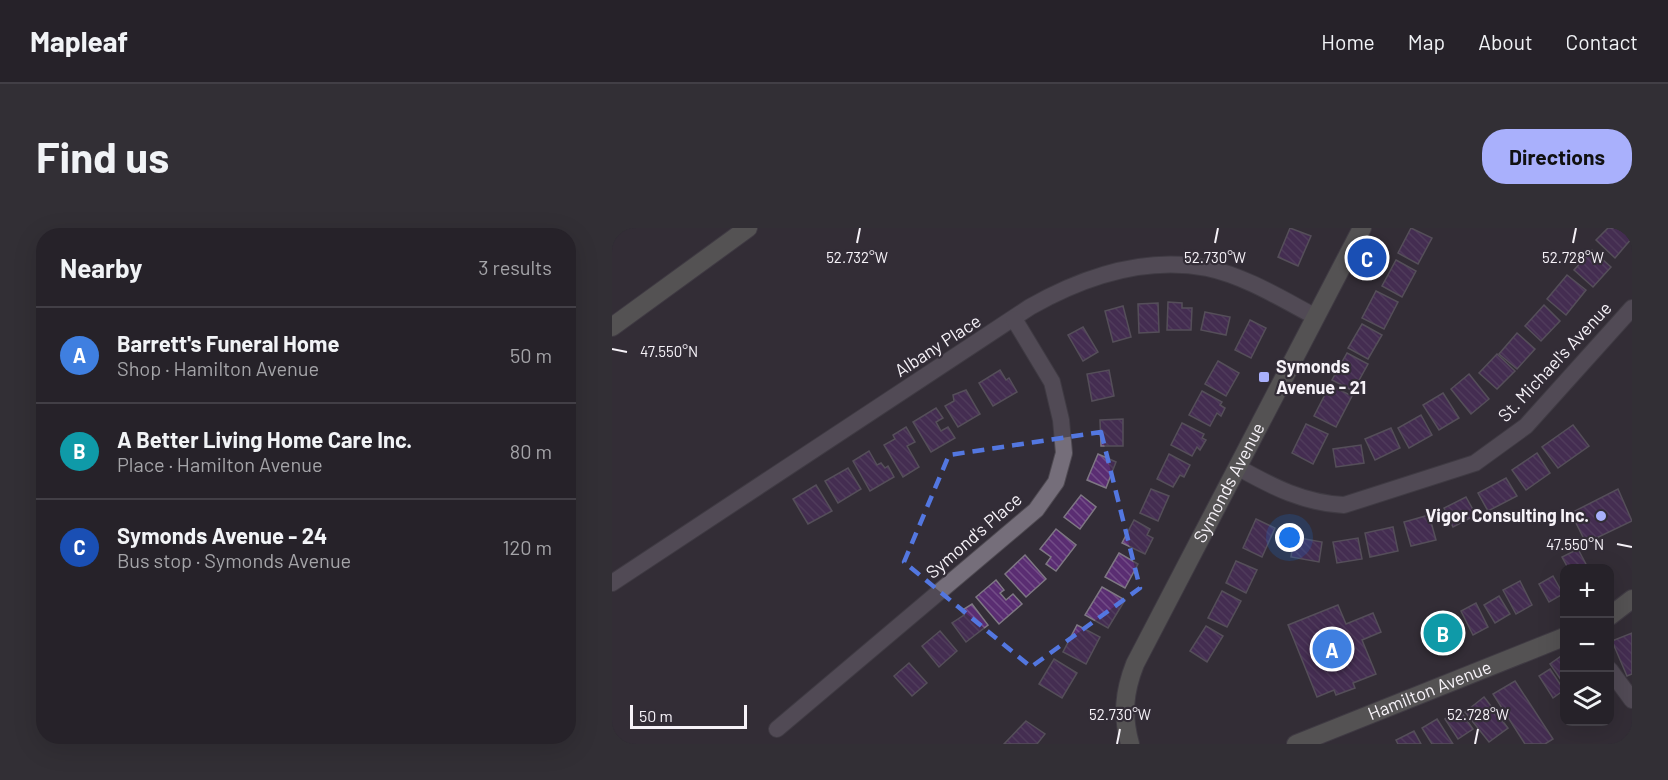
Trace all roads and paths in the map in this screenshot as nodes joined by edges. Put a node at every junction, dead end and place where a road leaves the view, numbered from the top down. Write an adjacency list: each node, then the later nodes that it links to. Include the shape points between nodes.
1 (748, 228): 6 (street)
2 (1362, 228): 4 (street, Symonds Avenue)
3 (1632, 308): 7 (street, St. Michael's Avenue, via 1526,426 1475,464 1344,505 1297,497)
4 (1316, 317): 5 (street, Albany Place, via 1236,278 1207,268 1174,266 1115,271 1087,279 1055,293); 7 (street, Symonds Avenue)
5 (1014, 319): 8 (street, Albany Place); 16 (street, Symond's Place, via 1052,382 1064,453 1056,482 1036,510)
6 (612, 327)
7 (1239, 468): 17 (street, Symonds Avenue, via 1135,664 1125,698)
8 (612, 583)
9 (1632, 598): 11 (street)
10 (1632, 609): 12 (street)
11 (1614, 614)
12 (1614, 616)
13 (1560, 639): 18 (street, Hamilton Avenue)
14 (1611, 672): 15 (street)
15 (1632, 700)
16 (777, 729)
17 (1130, 744)
18 (1296, 744)

